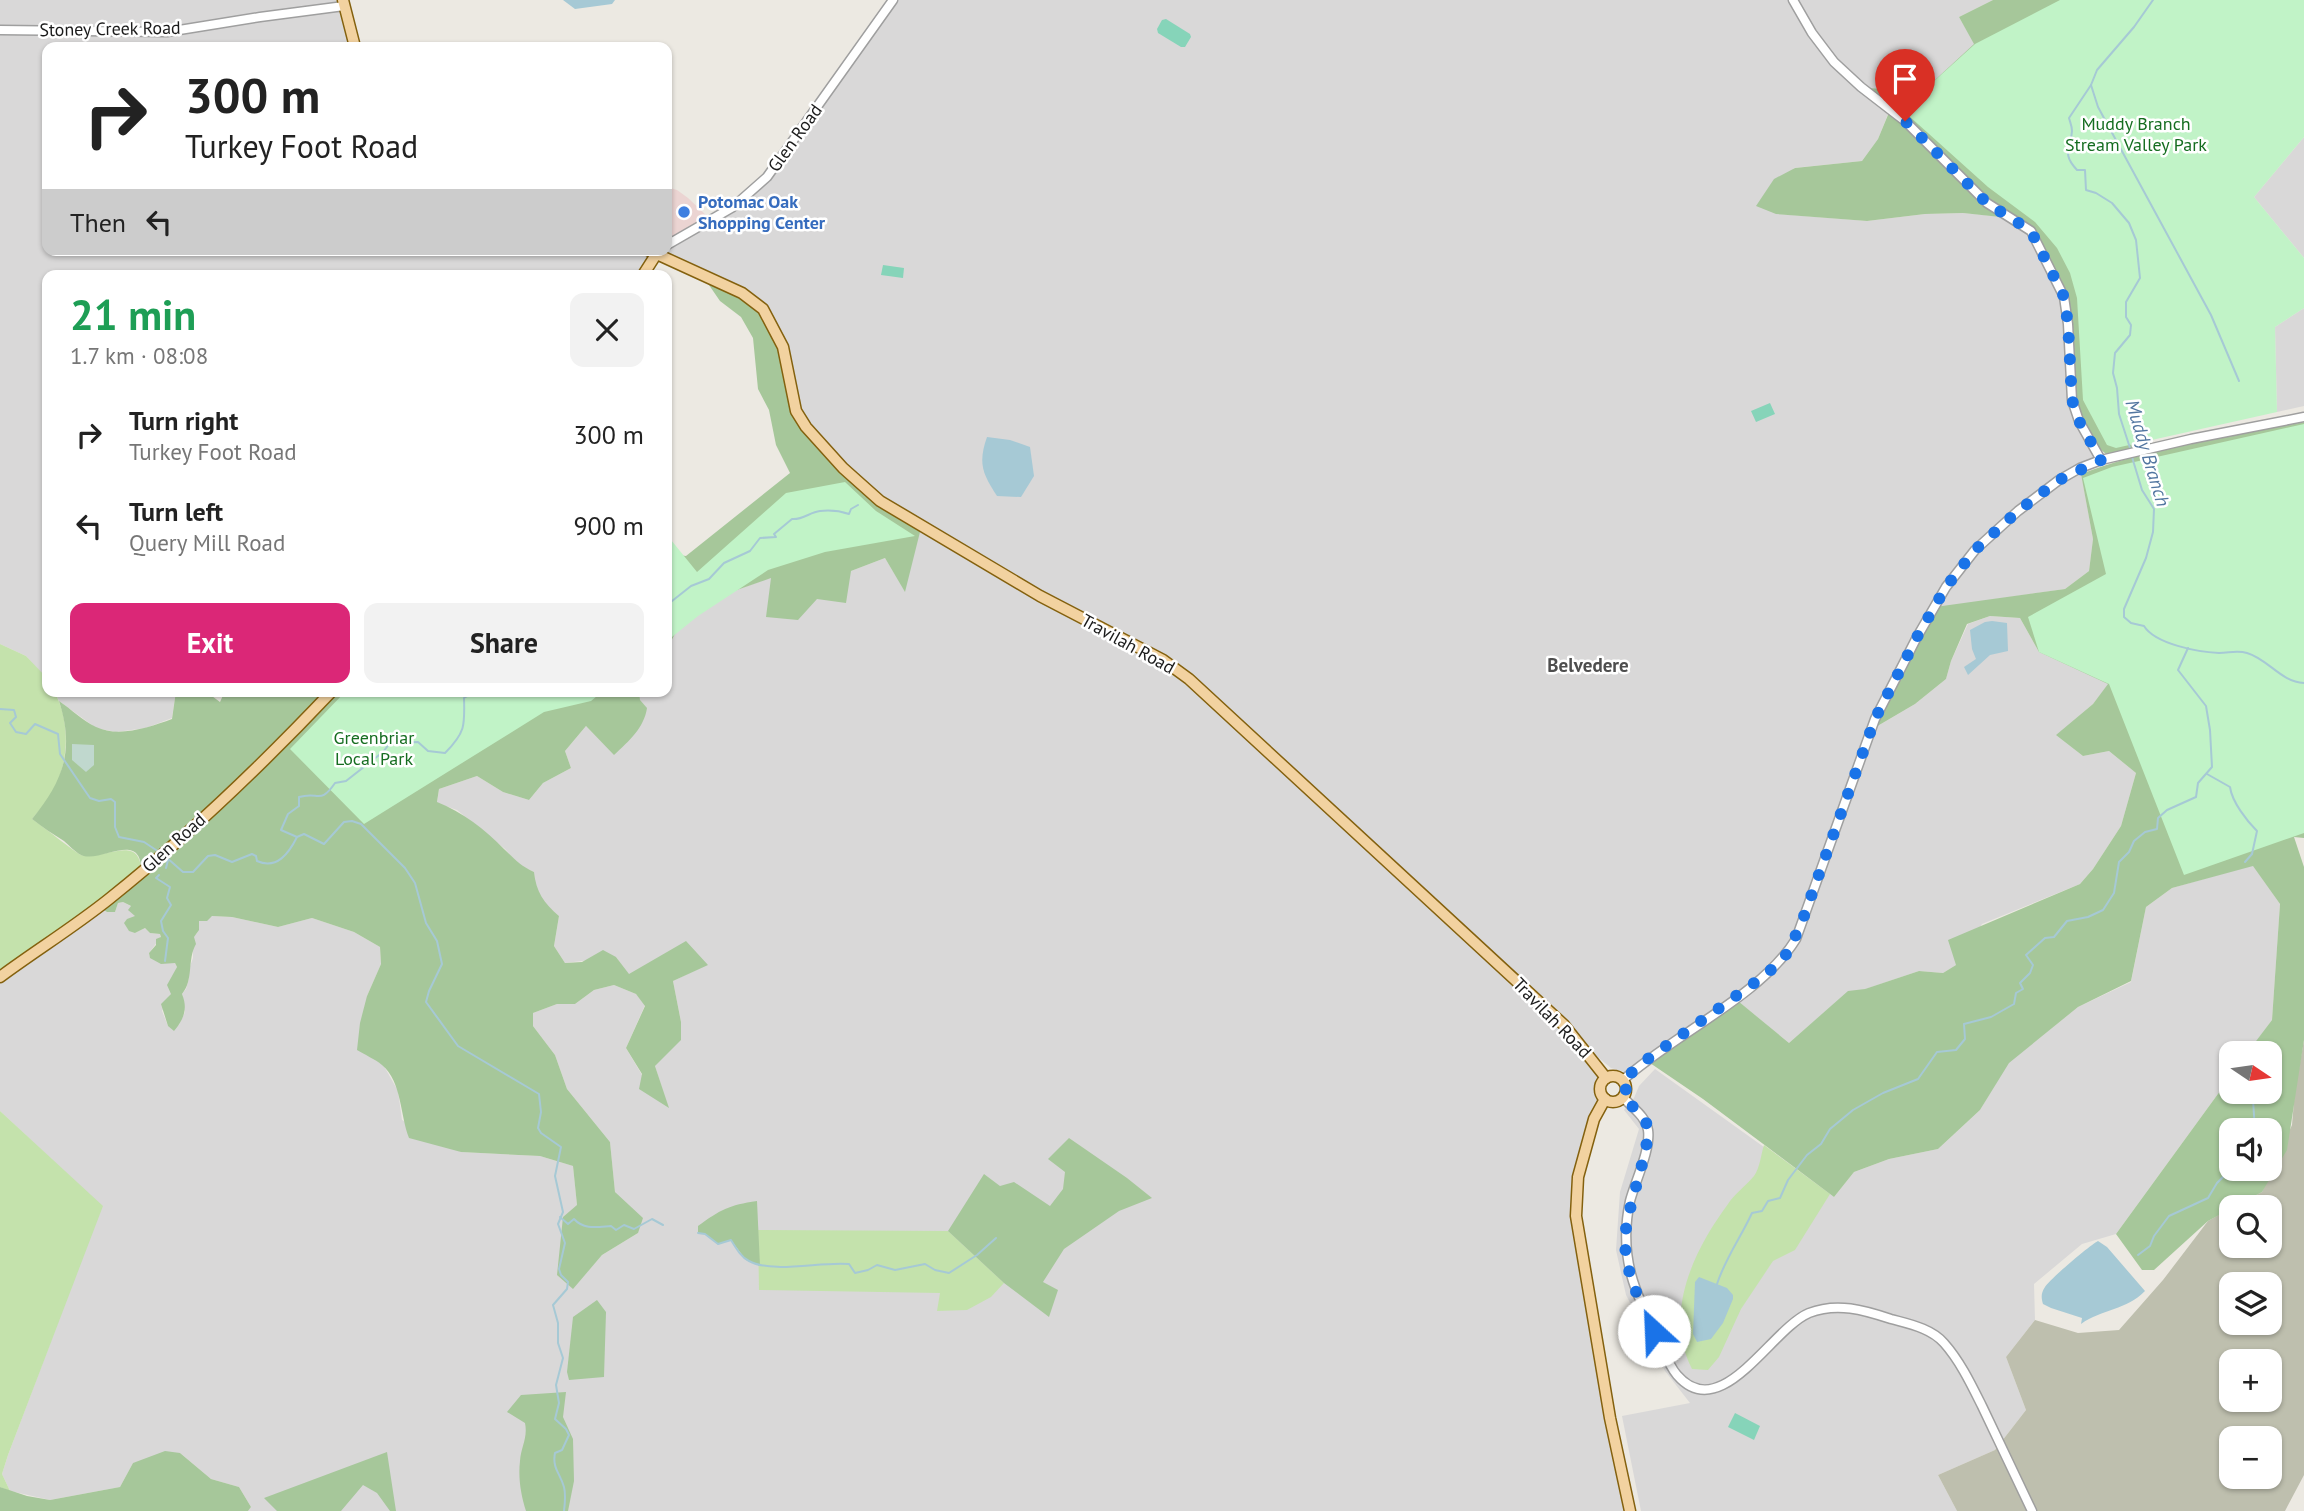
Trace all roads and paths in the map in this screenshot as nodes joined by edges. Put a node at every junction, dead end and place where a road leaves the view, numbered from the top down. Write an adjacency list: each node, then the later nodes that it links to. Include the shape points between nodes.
1 (894, 0): 6 (street, Glen Road, via 767,177 733,207)
2 (1793, 0): 9 (street, via 1834,62 1905,121 1987,203 2031,231 2064,297 2072,400)
3 (343, 3): 4 (street, Stoney Creek Road, via 167,32); 5 (main road)
4 (0, 30)
5 (354, 42)
6 (672, 242)
7 (665, 256): 12 (main road, Travilah Road, via 743,293 763,309 782,347 796,411 843,468 880,501 1189,679 1564,1025)
8 (2304, 417): 9 (street)
9 (2101, 460): 13 (street, via 2059,480 2018,511 1975,550 1946,587 1875,719 1789,951 1757,981)
10 (326, 697): 11 (main road, Glen Road, via 273,753 163,853 106,902)
11 (0, 978)
12 (1606, 1078): 13 (main road); 15 (main road, via 1600,1088)
13 (1623, 1080): 14 (main road)
14 (1623, 1097): 15 (main road); 17 (street, via 1644,1119 1648,1133 1627,1217 1628,1269 1678,1377 1696,1387 1721,1387 1784,1329 1816,1311 1852,1308 1918,1328 1943,1342 1963,1371)
15 (1605, 1099): 16 (main road, via 1594,1119 1578,1177 1576,1216)
16 (1630, 1511)
17 (2032, 1511)

